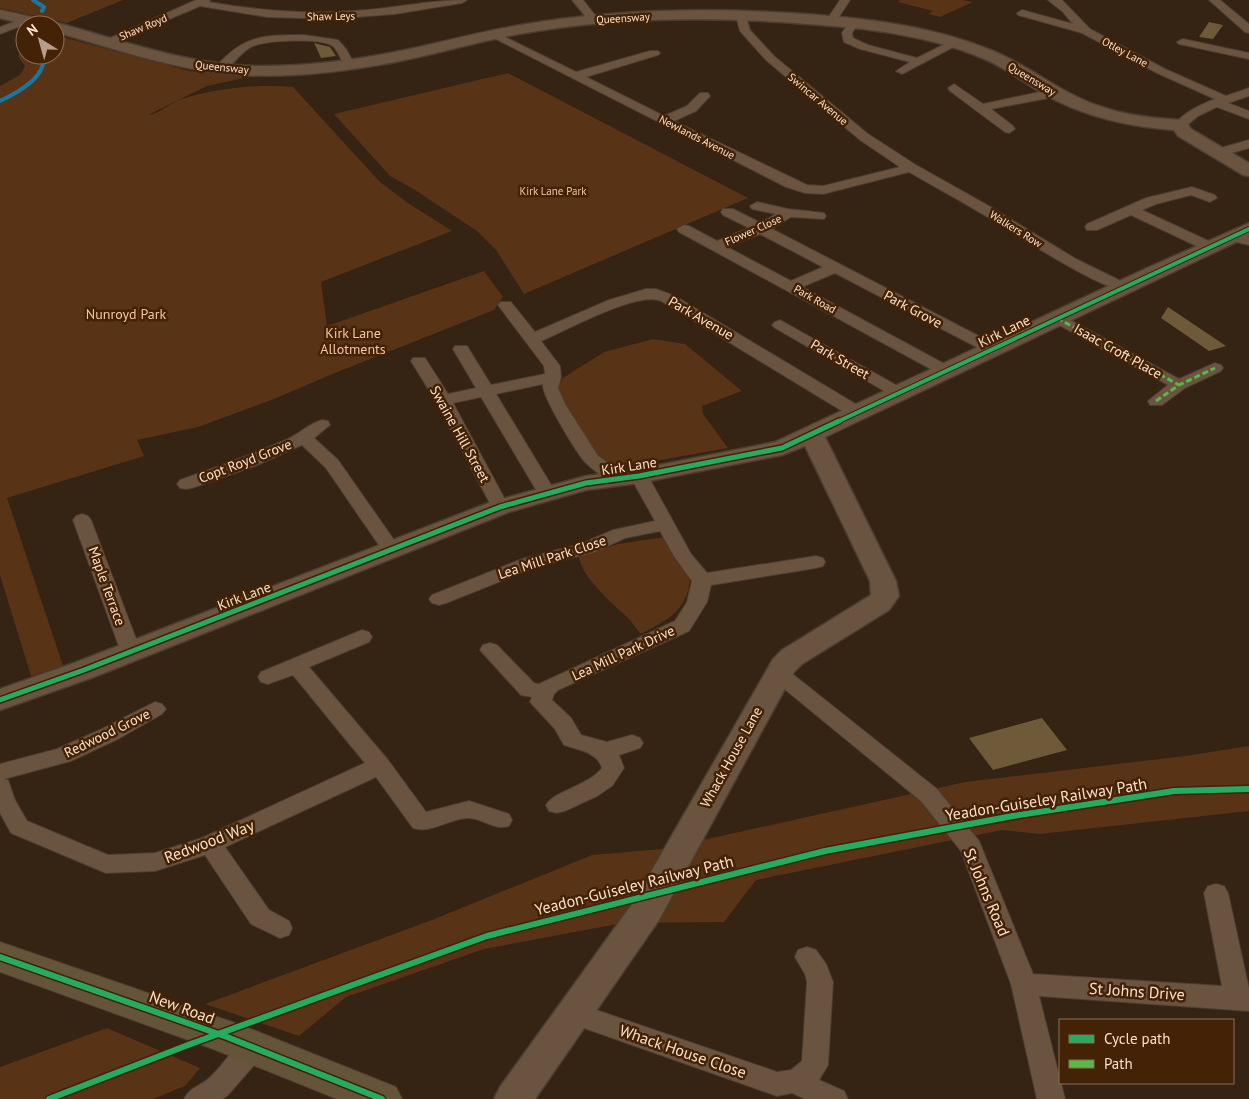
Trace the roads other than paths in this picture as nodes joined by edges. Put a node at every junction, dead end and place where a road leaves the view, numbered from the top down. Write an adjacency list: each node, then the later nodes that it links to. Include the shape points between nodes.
1 (462, 0): 6 (street, Shaw Leys, via 387,12 253,13)
2 (577, 0): 13 (street)
3 (845, 0): 14 (street)
4 (1053, 0): 20 (street, via 1065,6)
5 (1214, 0): 8 (street)
6 (203, 1): 22 (street, Shaw Royd)
7 (1022, 13): 20 (street, Otley Lane)
8 (1230, 13): 9 (street); 17 (street)
9 (1244, 13)
10 (0, 14): 12 (street)
11 (741, 16): 13 (street, Queensway); 14 (street, Queensway); 44 (street, Swincar Avenue, via 744,32 770,58 864,137)
12 (15, 17)
13 (594, 20): 21 (street, Queensway)
14 (830, 21): 15 (street, Queensway)
15 (853, 24): 24 (street, Queensway, via 910,32); 27 (street, via 847,33 848,40)
16 (15, 25): 18 (street)
17 (1249, 30)
18 (0, 31)
19 (65, 31): 22 (street, Queensway)
20 (1086, 31): 36 (street, Otley Lane)
21 (493, 35): 28 (street, Queensway); 31 (street, Newlands Avenue)
22 (107, 42): 29 (street, Queensway, via 187,63)
23 (1183, 42): 26 (street)
24 (955, 43): 30 (street); 34 (street, Queensway, via 1009,65)
25 (654, 52): 31 (street)
26 (1249, 56)
27 (912, 59)
28 (349, 64): 29 (street, Queensway, via 276,70); 29 (street, via 338,45 331,41 275,38 246,45)
29 (221, 68)
30 (902, 71)
31 (576, 76): 39 (street, Newlands Avenue)
32 (954, 88): 37 (street)
33 (1249, 92): 36 (street)
34 (1054, 93): 37 (street); 40 (street, Queensway, via 1076,104 1126,120)
35 (704, 96): 39 (street, via 700,103 686,112)
36 (1221, 102): 38 (street); 40 (street)
37 (980, 108): 41 (street)
38 (1249, 115)
39 (664, 120): 44 (street, Newlands Avenue, via 805,189 823,190)
40 (1180, 125): 43 (street, via 1184,132)
41 (1009, 129)
42 (1249, 144): 43 (street)
43 (1218, 153): 45 (street)
44 (911, 168): 61 (street, Walkers Row, via 1071,262)
45 (1249, 171)
46 (1210, 198): 48 (street, via 1192,191)
47 (757, 206): 50 (street, Flower Close)
48 (1131, 210): 52 (street); 57 (street)
49 (728, 212): 54 (street)
50 (788, 213): 51 (street, Flower Close); 54 (street, Flower Close)
51 (819, 216)
52 (1092, 227)
53 (684, 229): 56 (street, Park Road)
54 (760, 229): 56 (street, Flower Close); 58 (street)
55 (1244, 236): 57 (street, Kirk Lane)
56 (717, 246): 60 (street, Park Road)
57 (1210, 247): 61 (street, Kirk Lane)
58 (818, 258): 59 (street, Park Grove)
59 (835, 268): 60 (street); 67 (street, Park Grove)
60 (792, 286): 70 (street, Park Road)
61 (1122, 287): 63 (street, Kirk Lane)
62 (506, 306): 65 (street)
63 (1057, 318): 67 (street, Kirk Lane); 72 (street, Isaac Croft Place)
64 (780, 325): 74 (street, Park Street)
65 (532, 339): 71 (street, via 552,366); 77 (street, Park Avenue, via 624,299 655,293)
66 (461, 349): 73 (street)
67 (992, 349): 70 (street, Kirk Lane)
68 (420, 361): 75 (street, Swaine Hill Street)
69 (1215, 368): 72 (street, Isaac Croft Place)
70 (946, 371): 74 (street, Kirk Lane)
71 (553, 377): 73 (street); 81 (street, via 550,388 557,404 592,459)
72 (1178, 385): 76 (street, Isaac Croft Place)
73 (487, 390): 75 (street); 83 (street)
74 (899, 393): 77 (street, Kirk Lane)
75 (443, 400): 84 (street, Swaine Hill Street)
76 (1156, 401)
77 (858, 413): 79 (street, Kirk Lane)
78 (322, 425): 80 (street, Copt Royd Grove)
79 (812, 436): 81 (street, Kirk Lane, via 767,452); 95 (street, Whack House Lane, via 883,581 885,596 878,604 792,657)
80 (304, 438): 82 (street, Copt Royd Grove); 87 (street, Copt Royd Grove, via 332,464)
81 (628, 477): 83 (street, Kirk Lane); 86 (street)
82 (186, 484)
83 (547, 493): 84 (street, Kirk Lane)
84 (500, 507): 87 (street, Kirk Lane)
85 (82, 520): 93 (street, Maple Terrace)
86 (667, 524): 89 (street, via 683,556); 90 (street, Lea Mill Park Close, via 620,534 588,548 529,562)
87 (392, 550): 93 (street, Kirk Lane)
88 (816, 562): 89 (street)
89 (702, 580): 97 (street, Lea Mill Park Drive, via 697,602 682,626)
90 (439, 599)
91 (362, 637): 94 (street)
92 (490, 650): 97 (street, via 528,690)
93 (131, 652): 98 (street, Kirk Lane)
94 (296, 665): 96 (street); 102 (street)
95 (778, 673): 105 (street, St Johns Road); 116 (street, Whack House Lane, via 647,910)
96 (268, 677)
97 (544, 691): 101 (street, via 541,702 560,720 572,740)
98 (0, 700)
99 (155, 709): 103 (street, Redwood Grove, via 63,755)
100 (632, 744): 101 (street, via 612,752)
101 (603, 751): 106 (street, via 613,768 610,776)
102 (380, 766): 107 (street, via 420,822 469,809); 108 (street, Redwood Way)
103 (0, 772)
104 (0, 786): 108 (street, Redwood Way, via 19,827 106,864 155,862)
105 (929, 795): 109 (street, St Johns Road)
106 (557, 805)
107 (501, 820)
108 (210, 844): 111 (street, via 260,917)
109 (971, 847): 114 (street, St Johns Road)
110 (1216, 893): 115 (street)
111 (280, 928)
112 (0, 957): 117 (main road, New Road)
113 (808, 957): 118 (street, via 818,971 820,982 815,1065 807,1075)
114 (1024, 984): 115 (street, St Johns Drive); 123 (street, St Johns Road)
115 (1243, 999)
116 (573, 1013): 118 (street, Whack House Close, via 777,1084); 121 (street, Whack House Lane)
117 (240, 1042): 119 (street, via 217,1088); 120 (main road, New Road)
118 (794, 1082): 122 (street, Whack House Close)
119 (198, 1099)
120 (382, 1099)
121 (513, 1099)
122 (834, 1099)
123 (1051, 1099)

